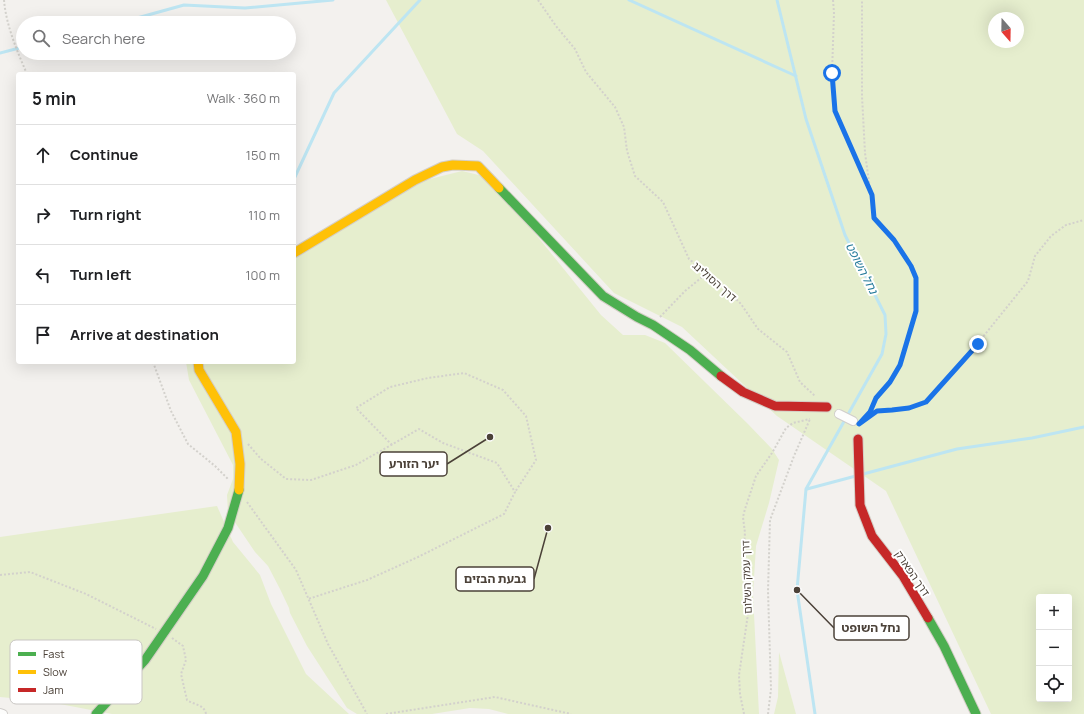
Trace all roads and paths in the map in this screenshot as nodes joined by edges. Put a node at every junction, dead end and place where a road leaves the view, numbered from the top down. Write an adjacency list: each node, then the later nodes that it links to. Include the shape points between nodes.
1 (4, 0): 5 (path, via 4,9)
2 (538, 0): 11 (path, דרך הסולינג, via 575,49 586,72 615,107 624,127 627,151 635,176 663,202 689,259)
3 (833, 0): 8 (path, via 832,73 835,111)
4 (862, 0): 8 (path, via 862,96 865,153)
5 (16, 45)
6 (22, 60): 7 (path)
7 (26, 72)
8 (872, 195): 9 (path, via 874,218 894,240 914,272 916,311 900,365 876,398 870,412 859,424 877,411 909,408 926,402 978,344 1028,281 1035,256 1051,236 1066,225)
9 (1084, 220)
10 (296, 252): 12 (street, via 415,180 442,167 478,166 603,296)
11 (707, 274): 12 (path, via 685,291); 15 (path, דרך הסולינג, via 741,304 758,329 787,352 800,382)
12 (653, 325): 15 (street, via 690,350 743,392 775,406)
13 (153, 364): 21 (path, via 171,411 188,444 215,466)
14 (198, 364): 18 (street, via 199,370)
15 (827, 407)
16 (839, 414): 17 (street)
17 (853, 421)
18 (236, 432): 20 (path, via 286,479 311,480 356,465); 21 (street, via 240,464)
19 (858, 439): 37 (street, דרך הפארק, via 860,505 872,536 904,576 944,646)
20 (392, 445): 22 (path, via 419,429 443,443 497,463); 22 (path, via 356,408 390,387 428,378 464,374 503,390 526,416 536,460)
21 (239, 491): 24 (path, via 296,570); 25 (street, via 228,528 203,576)
22 (515, 492): 24 (path, via 504,514 367,580)
23 (0, 575): 25 (path, via 30,572 86,594)
24 (308, 599): 32 (path, via 328,644)
25 (165, 633): 26 (street); 31 (path, via 183,646 186,660 181,674 187,700 201,706)
26 (142, 663)
27 (105, 704): 30 (street)
28 (0, 713): 29 (street)
29 (3, 714)
30 (96, 714)
31 (206, 714)
32 (367, 714)
33 (386, 714): 34 (path, via 495,697)
34 (571, 714)
35 (744, 714): 36 (path, דרך עמק השלום, via 739,675 748,614 748,597 744,582 743,517 756,476 786,428 793,423 810,419 770,520 768,591 771,689)
36 (768, 714)
37 (976, 714)

